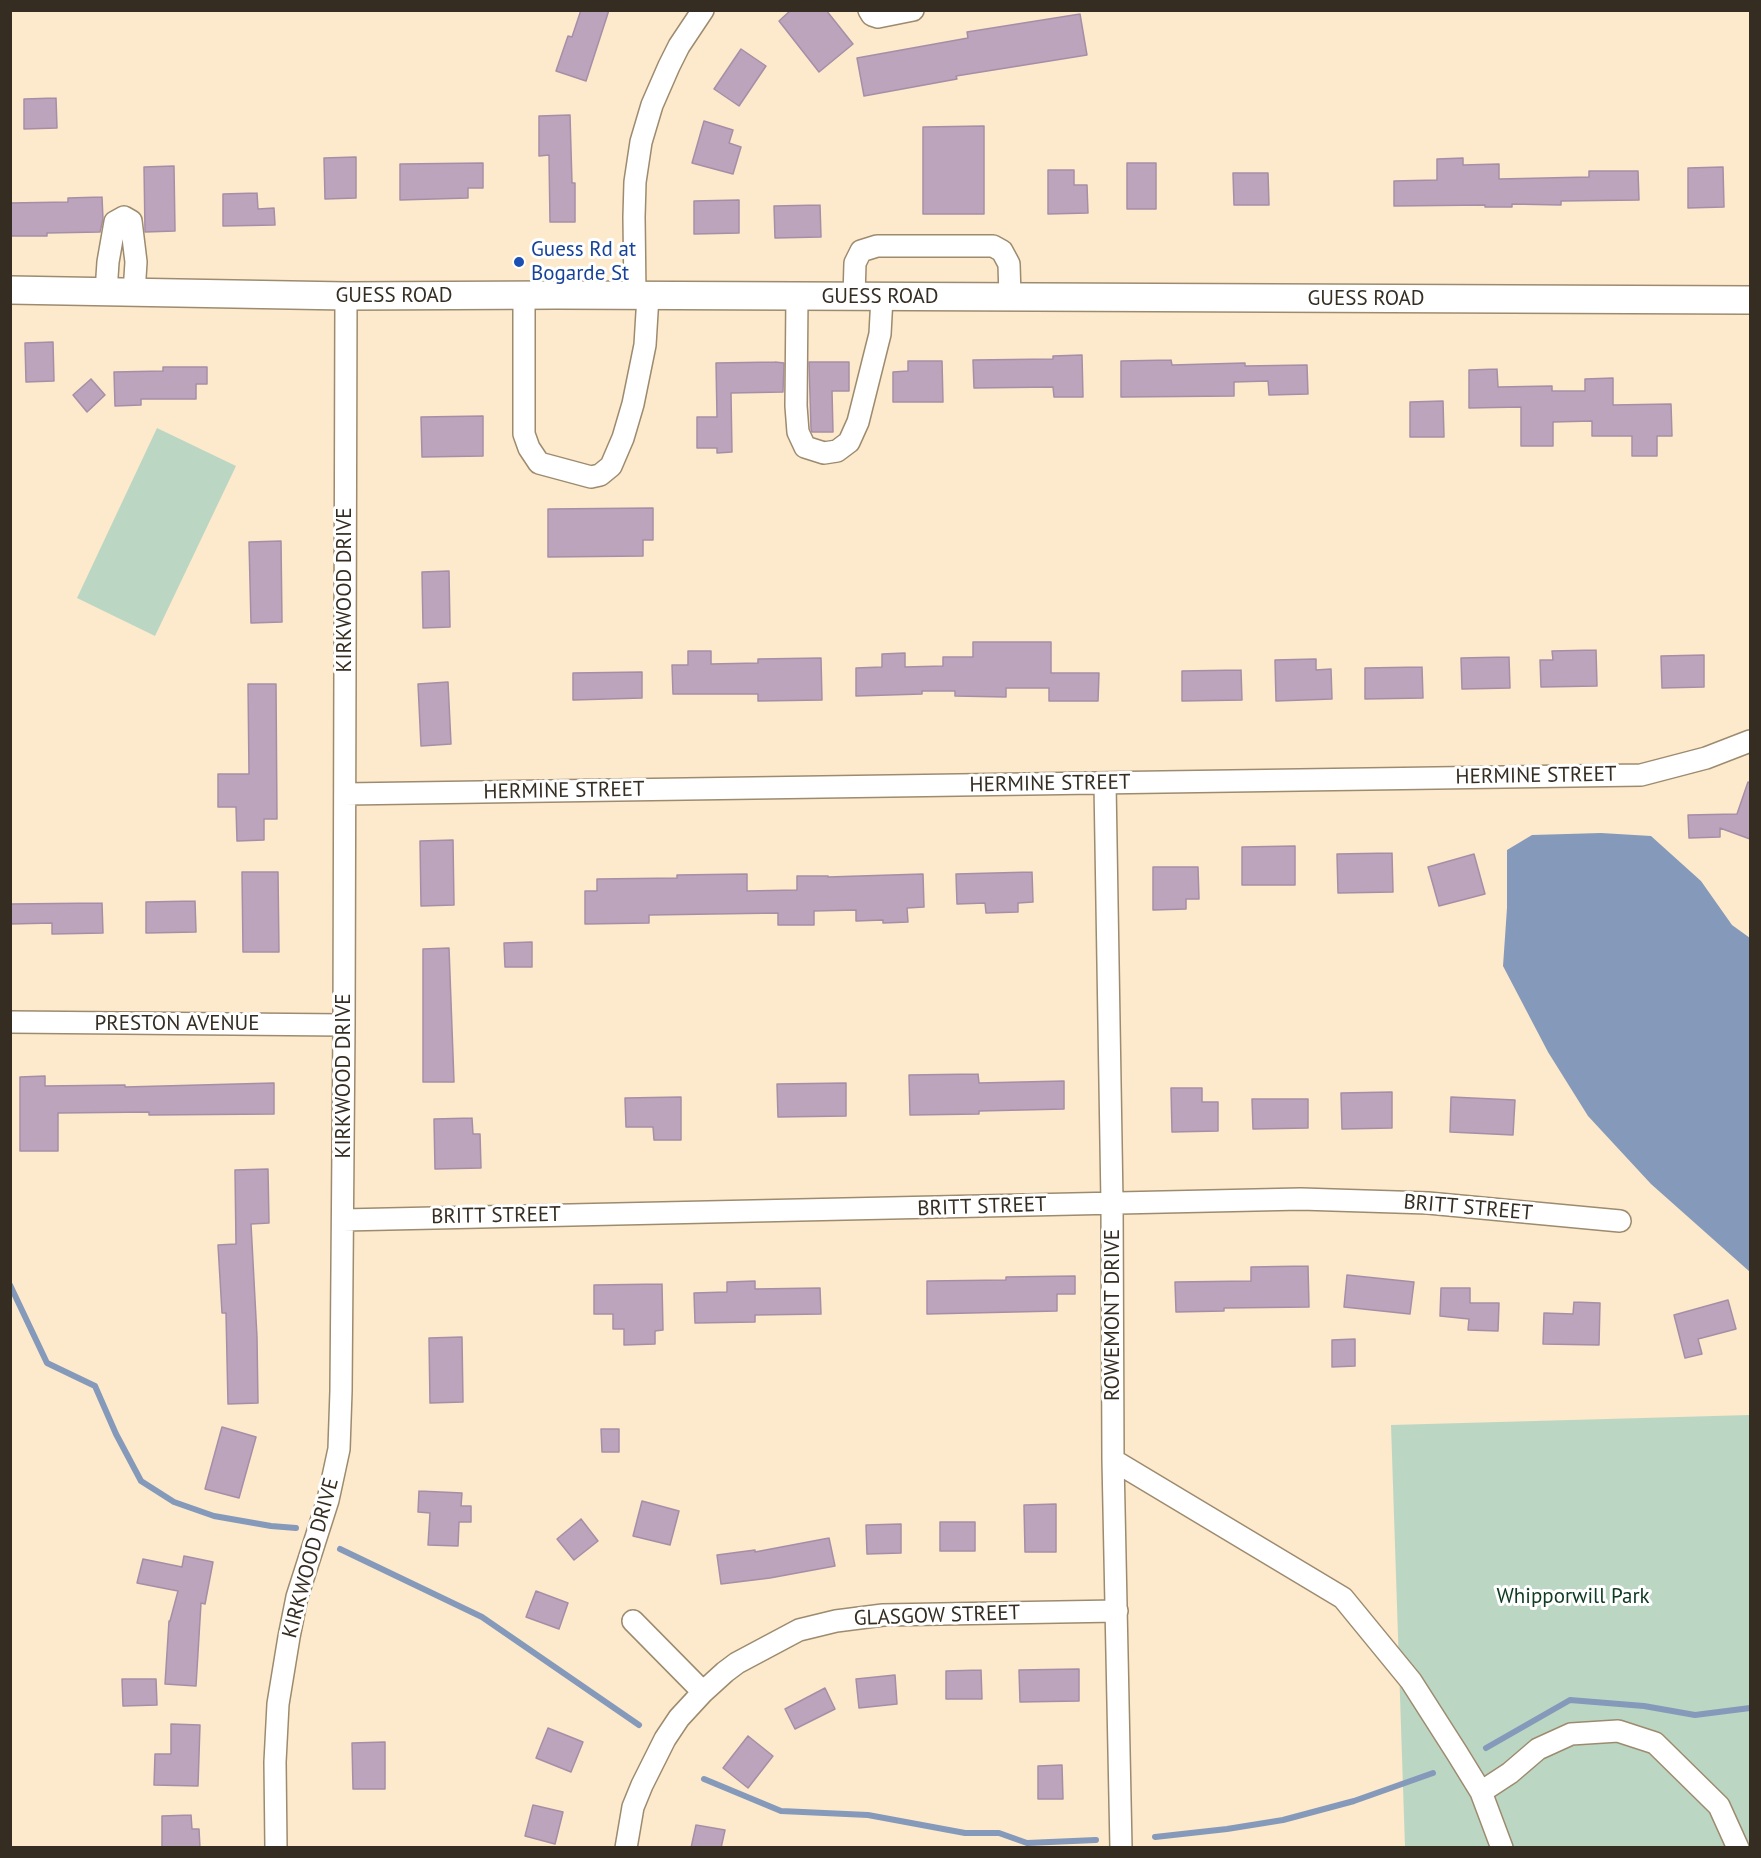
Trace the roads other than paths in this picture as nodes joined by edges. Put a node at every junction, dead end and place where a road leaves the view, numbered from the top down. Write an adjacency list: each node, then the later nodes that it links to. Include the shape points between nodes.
1 (703, 10): 9 (street, via 669,66 644,131 634,217)
2 (869, 10): 3 (street, via 878,18)
3 (913, 10)
4 (10, 290): 5 (main road, GUESS ROAD)
5 (106, 292): 6 (main road, GUESS ROAD); 6 (street, via 115,222 124,217 131,220 136,262)
6 (134, 292): 7 (main road, GUESS ROAD)
7 (346, 296): 8 (main road, GUESS ROAD); 17 (street, KIRKWOOD DRIVE)
8 (524, 296): 9 (main road, GUESS ROAD); 9 (street, via 524,434 529,448 539,463 591,477 600,476 611,466 633,404 645,345)
9 (642, 296): 10 (main road, GUESS ROAD)
10 (797, 296): 11 (main road, GUESS ROAD); 12 (street, via 798,432 805,447 824,453 837,451 849,441 858,422 880,334)
11 (854, 297): 12 (main road, GUESS ROAD); 13 (street, via 855,262 861,251 877,246 993,246 1002,251 1010,264)
12 (882, 297): 13 (main road, GUESS ROAD)
13 (1010, 297): 14 (main road, GUESS ROAD)
14 (1750, 300)
15 (1750, 741): 16 (street, HERMINE STREET, via 1706,758 1641,775)
16 (1105, 783): 17 (street, HERMINE STREET); 20 (street, ROWEMONT DRIVE)
17 (345, 794): 19 (street, KIRKWOOD DRIVE)
18 (10, 1023): 19 (street, PRESTON AVENUE)
19 (344, 1025): 21 (street, KIRKWOOD DRIVE)
20 (1112, 1203): 21 (street, BRITT STREET); 22 (street, BRITT STREET, via 1301,1199 1428,1203); 23 (street, ROWEMONT DRIVE)
21 (343, 1220): 28 (street, KIRKWOOD DRIVE, via 339,1449 328,1500 297,1597 278,1704)
22 (1620, 1221)
23 (1113, 1460): 24 (street, ROWEMONT DRIVE); 27 (street, via 1343,1598 1412,1681)
24 (1117, 1611): 26 (street, GLASGOW STREET, via 883,1615 836,1621 799,1630 737,1663); 30 (street, ROWEMONT DRIVE)
25 (633, 1621): 26 (street)
26 (703, 1692): 29 (street, GLASGOW STREET, via 665,1739 642,1785 633,1808)
27 (1481, 1792): 31 (street); 32 (street, via 1538,1749 1571,1734 1617,1731 1655,1743 1719,1806)
28 (276, 1848)
29 (626, 1848)
30 (1121, 1848)
31 (1502, 1848)
32 (1738, 1848)

